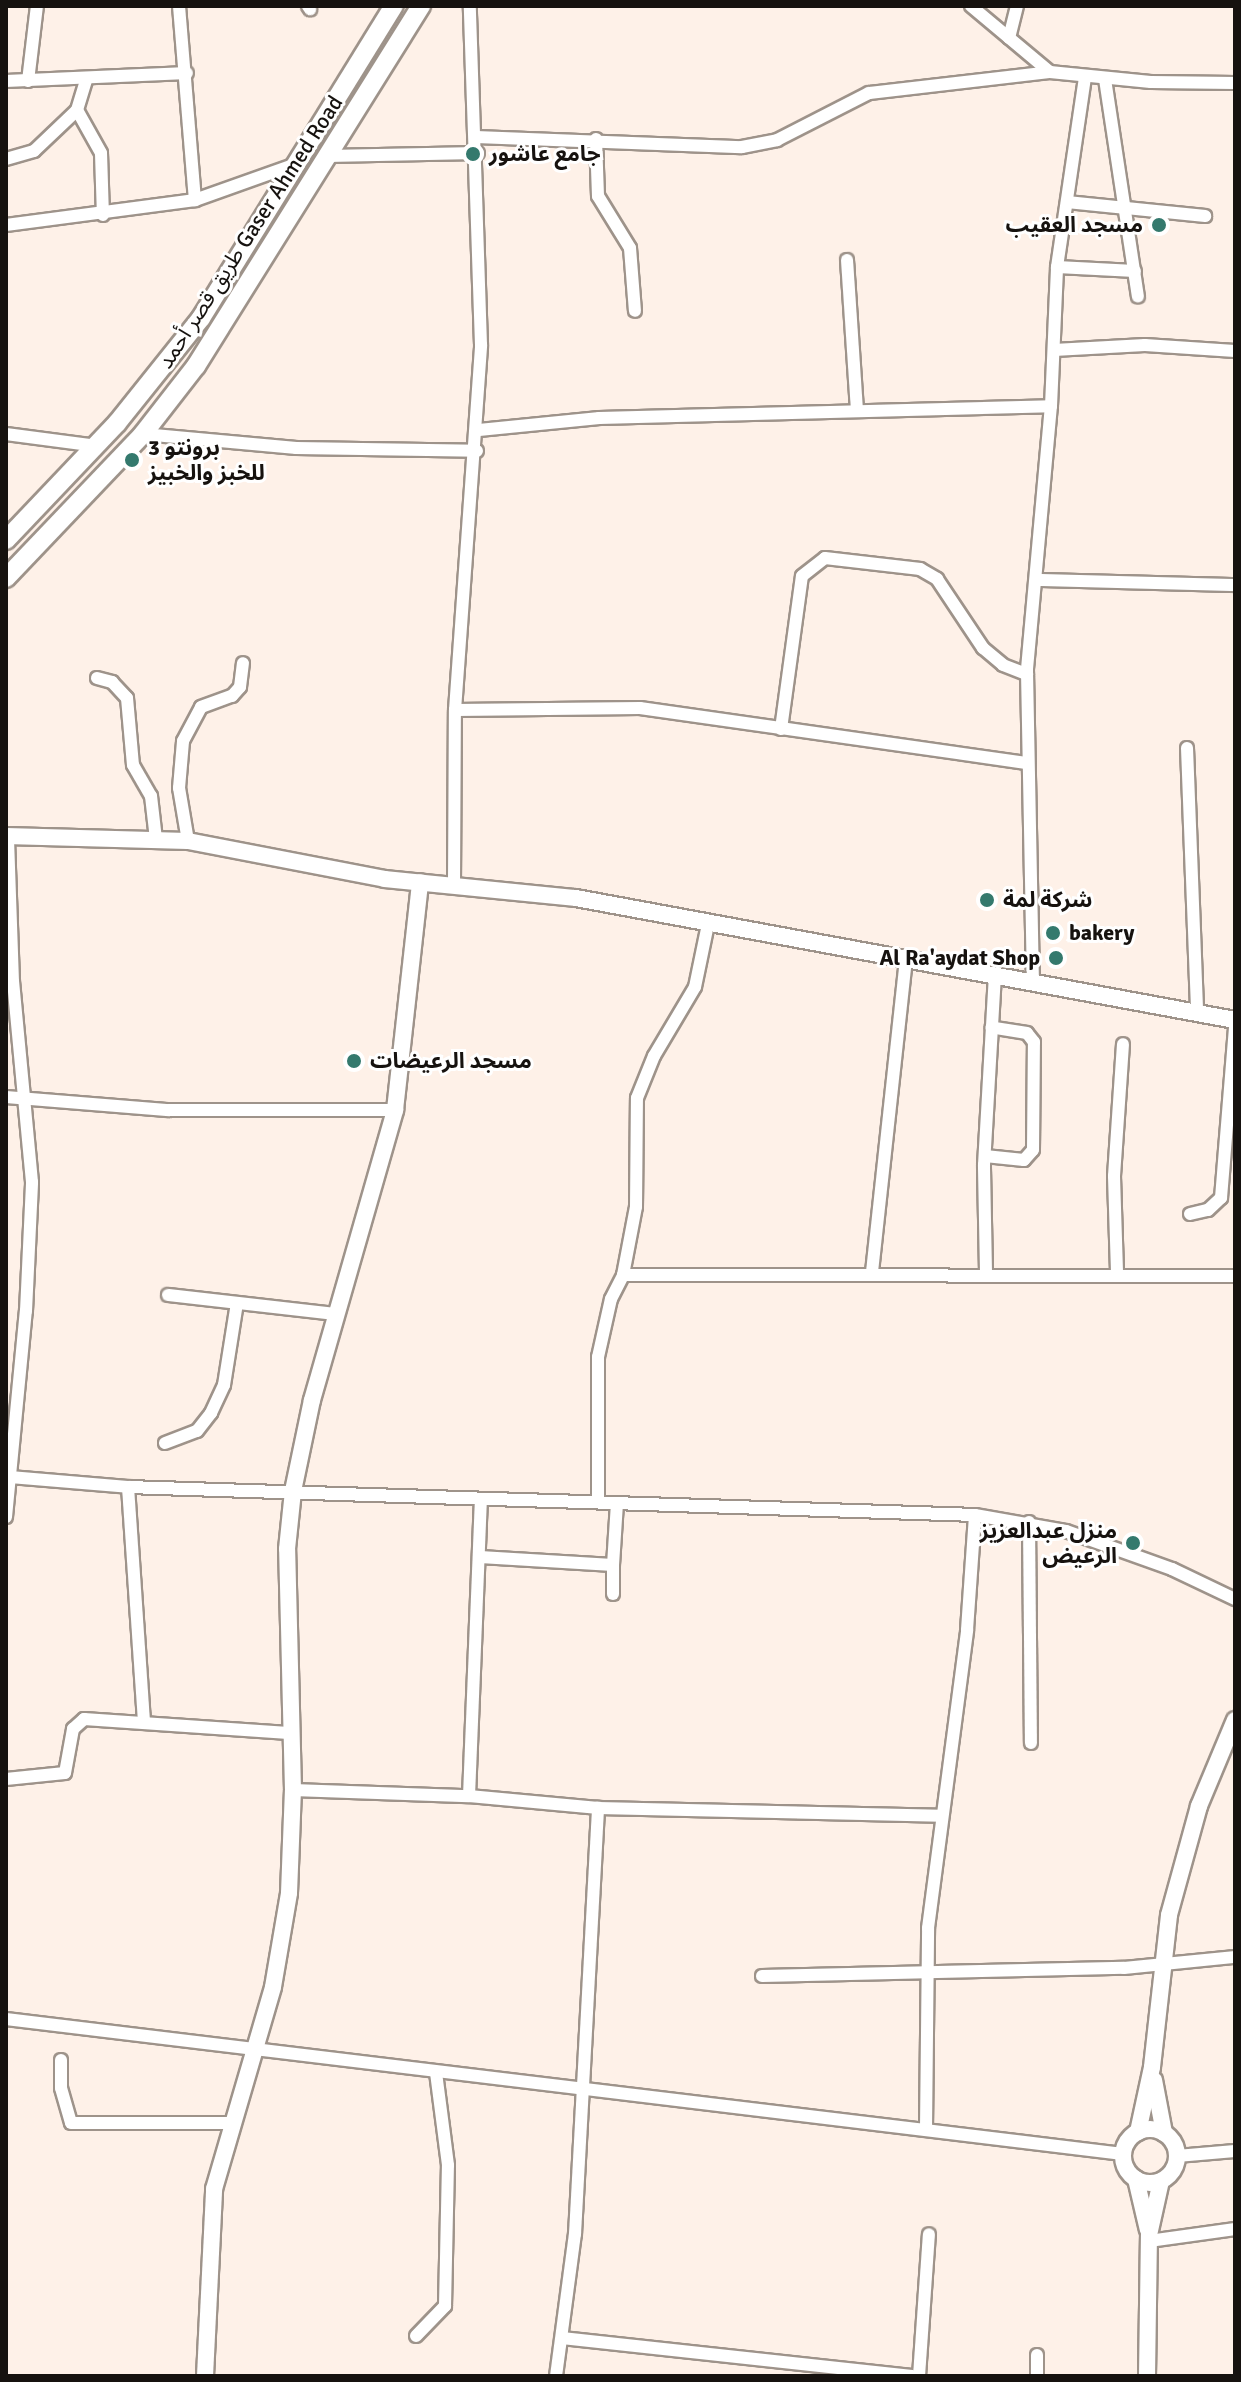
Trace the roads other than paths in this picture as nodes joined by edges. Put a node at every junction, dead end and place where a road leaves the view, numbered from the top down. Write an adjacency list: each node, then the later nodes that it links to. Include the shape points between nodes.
1 (37, 6): 15 (street)
2 (179, 6): 10 (street)
3 (394, 6): 23 (main road, طريق قصر أحمد Gaser Ahmed Road)
4 (421, 6): 21 (main road, طريق قصر أحمد Gaser Ahmed Road)
5 (470, 6): 18 (street)
6 (971, 6): 8 (street)
7 (1017, 6): 8 (street)
8 (1009, 38): 9 (street)
9 (1050, 72): 11 (street); 19 (street, via 869,93 777,140 742,147)
10 (187, 73): 13 (street); 24 (street)
11 (1085, 78): 12 (street); 25 (street)
12 (1105, 79): 16 (street); 26 (street)
13 (86, 80): 15 (street); 17 (street)
14 (6, 81): 15 (street)
15 (28, 81)
16 (1235, 83)
17 (77, 110): 22 (street, via 34,151); 27 (street, via 97,139)
18 (476, 137): 19 (street); 20 (street)
19 (596, 139): 34 (street, via 599,201 630,248)
20 (478, 153): 21 (street); 39 (street)
21 (327, 156): 41 (main road, طريق قصر أحمد Gaser Ahmed Road, via 196,366)
22 (6, 159)
23 (296, 164): 24 (street); 42 (main road, طريق قصر أحمد Gaser Ahmed Road, via 201,318)
24 (195, 200): 27 (street)
25 (1067, 202): 26 (street); 31 (street)
26 (1125, 204): 28 (street, via 1157,214); 32 (street)
27 (103, 215): 29 (street)
28 (1205, 216)
29 (6, 225)
30 (847, 260): 38 (street)
31 (1057, 267): 32 (street); 35 (street)
32 (1135, 271): 33 (street)
33 (1138, 297)
34 (635, 311)
35 (1054, 350): 36 (street, via 1145,345); 37 (street)
36 (1235, 351)
37 (1051, 406): 38 (street); 46 (street)
38 (857, 411): 39 (street, via 599,418)
39 (479, 430): 43 (street)
40 (6, 434): 42 (street)
41 (143, 434): 43 (street, via 296,448); 45 (main road, طريق قصر أحمد Gaser Ahmed Road)
42 (97, 446): 44 (main road, طريق قصر أحمد Gaser Ahmed Road)
43 (477, 451): 51 (street)
44 (6, 540)
45 (6, 578)
46 (1038, 580): 47 (street); 49 (street)
47 (1235, 585)
48 (243, 663): 57 (street, via 240,687 232,696 201,707 183,741 179,788)
49 (1027, 674): 52 (street, via 1003,665 983,648 937,579 920,569 825,558 802,576); 54 (street)
50 (97, 678): 56 (street, via 112,682 127,698 133,765 151,796)
51 (455, 710): 52 (street, via 640,708); 59 (street)
52 (781, 729): 54 (street)
53 (1187, 748): 64 (street)
54 (1026, 763): 63 (street, via 1036,938)
55 (7, 836): 56 (street); 69 (street, via 13,982)
56 (156, 839): 57 (street)
57 (188, 841): 58 (street)
58 (420, 882): 59 (street); 70 (street)
59 (454, 884): 60 (street, via 576,898)
60 (708, 924): 61 (street); 76 (street, via 695,987 654,1056 637,1098 636,1207)
61 (906, 959): 62 (street); 73 (street)
62 (995, 976): 63 (street); 66 (street)
63 (1033, 984): 64 (street)
64 (1197, 1014): 65 (street)
65 (1235, 1023): 72 (street, via 1221,1198 1208,1210)
66 (991, 1027): 71 (street); 71 (street, via 1027,1033 1034,1042 1033,1150 1024,1160)
67 (1123, 1044): 75 (street, via 1114,1176)
68 (6, 1097): 69 (street)
69 (27, 1100): 70 (street, via 169,1110); 81 (street, via 31,1242)
70 (395, 1110): 80 (street)
71 (985, 1156): 74 (street)
72 (1190, 1214)
73 (872, 1272): 74 (street); 76 (street)
74 (986, 1272): 75 (street)
75 (1117, 1272): 77 (street)
76 (623, 1275): 87 (street, via 611,1299 598,1357)
77 (1235, 1276)
78 (168, 1295): 79 (street)
79 (237, 1303): 80 (street); 82 (street, via 224,1385 211,1413 197,1431)
80 (336, 1314): 85 (street)
81 (12, 1400): 83 (street)
82 (165, 1443)
83 (10, 1477): 84 (street); 90 (street)
84 (128, 1487): 85 (street); 97 (street)
85 (293, 1491): 86 (street); 98 (street, via 287,1549)
86 (481, 1499): 87 (street); 92 (street)
87 (598, 1502): 88 (street)
88 (617, 1503): 89 (street); 93 (street)
89 (975, 1515): 91 (street); 104 (street, via 967,1630)
90 (6, 1517)
91 (1029, 1522): 95 (street, via 1123,1550); 99 (street)
92 (480, 1557): 93 (street); 102 (street)
93 (613, 1565): 94 (street)
94 (613, 1594)
95 (1235, 1599)
96 (1235, 1720): 106 (street, via 1199,1806 1169,1915)
97 (144, 1722): 98 (street); 100 (street, via 77,1722 65,1773)
98 (289, 1733): 101 (street)
99 (1031, 1743)
100 (6, 1779)
101 (293, 1790): 102 (street); 110 (street, via 285,1925)
102 (469, 1796): 103 (street)
103 (598, 1808): 104 (street); 114 (street)
104 (940, 1816): 107 (street)
105 (1235, 1957): 106 (street)
106 (1162, 1964): 107 (street); 112 (street)
107 (926, 1970): 108 (street); 116 (street)
108 (762, 1976)
109 (6, 2019): 110 (street)
110 (255, 2053): 113 (street); 115 (street)
111 (61, 2060): 115 (street, via 61,2088 71,2123)
112 (1152, 2067): 117 (street); 118 (street)
113 (436, 2073): 114 (street); 127 (street, via 448,2165 445,2306)
114 (581, 2088): 116 (street); 128 (street, via 575,2234)
115 (230, 2123): 130 (street, via 214,2189)
116 (926, 2129): 120 (street)
117 (1138, 2132): 118 (street); 120 (street)
118 (1164, 2133): 121 (street)
119 (1235, 2151): 121 (street)
120 (1123, 2154): 122 (street, via 1126,2169)
121 (1177, 2156): 123 (street, via 1173,2171)
122 (1136, 2179): 123 (street); 126 (street)
123 (1161, 2181): 126 (street)
124 (1235, 2229): 126 (street)
125 (929, 2234): 133 (street)
126 (1149, 2238): 135 (street)
127 (416, 2336)
128 (562, 2338): 131 (street); 132 (street)
129 (1037, 2355): 134 (street)
130 (205, 2376)
131 (556, 2376)
132 (912, 2376)
133 (919, 2376)
134 (1037, 2376)
135 (1147, 2376)

